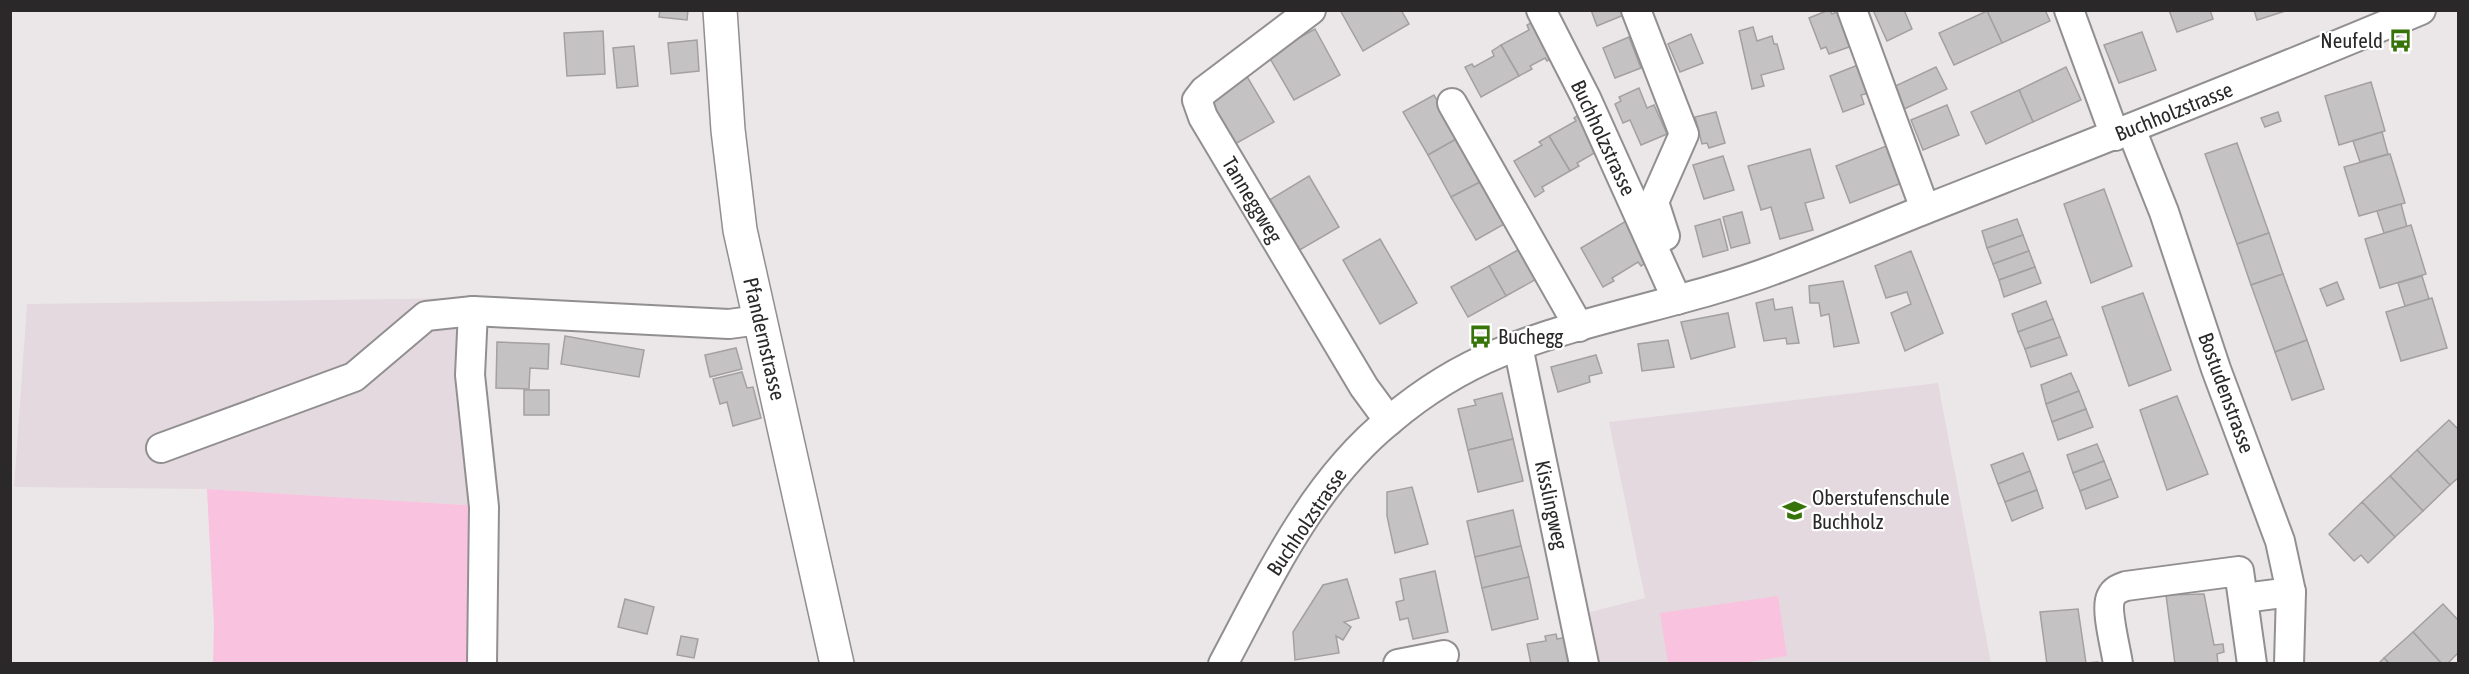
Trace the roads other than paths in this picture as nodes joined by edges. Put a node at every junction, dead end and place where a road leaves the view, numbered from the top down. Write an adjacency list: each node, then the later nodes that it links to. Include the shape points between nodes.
1 (720, 10): 13 (main road, Pfandernstrasse, via 740,230)
2 (1311, 10): 16 (street, Tanneggweg, via 1197,100 1203,117 1364,387)
3 (1541, 10): 11 (street, Buchholzstrasse)
4 (1636, 10): 11 (street, via 1684,134 1653,202)
5 (1852, 10): 10 (street)
6 (2069, 10): 9 (street, Bostudenstrasse)
7 (2418, 11): 9 (street, Buchholzstrasse)
8 (1452, 103): 14 (street)
9 (2123, 132): 10 (street, Buchholzstrasse); 18 (street, Bostudenstrasse, via 2164,212 2216,369 2280,541)
10 (1925, 209): 11 (street, Buchholzstrasse, via 1772,270)
11 (1684, 298): 14 (street, Buchholzstrasse)
12 (473, 311): 13 (street, via 729,324); 17 (street, via 426,316 354,377); 21 (street, via 470,375 484,507)
13 (759, 320): 22 (main road, Pfandernstrasse)
14 (1579, 327): 15 (street, Buchholzstrasse)
15 (1518, 346): 16 (street, Buchholzstrasse, via 1456,375); 25 (street, Kisslingweg)
16 (1389, 421): 23 (street, Buchholzstrasse, via 1346,462 1318,497)
17 (161, 448)
18 (2291, 592): 19 (street); 28 (street, Bostudenstrasse)
19 (2244, 598): 26 (street, via 2239,571 2117,589 2110,597 2109,607); 27 (street)
20 (1444, 655): 24 (street)
21 (482, 663)
22 (837, 663)
23 (1223, 663)
24 (1398, 663)
25 (1584, 663)
26 (2118, 663)
27 (2252, 663)
28 (2289, 663)

